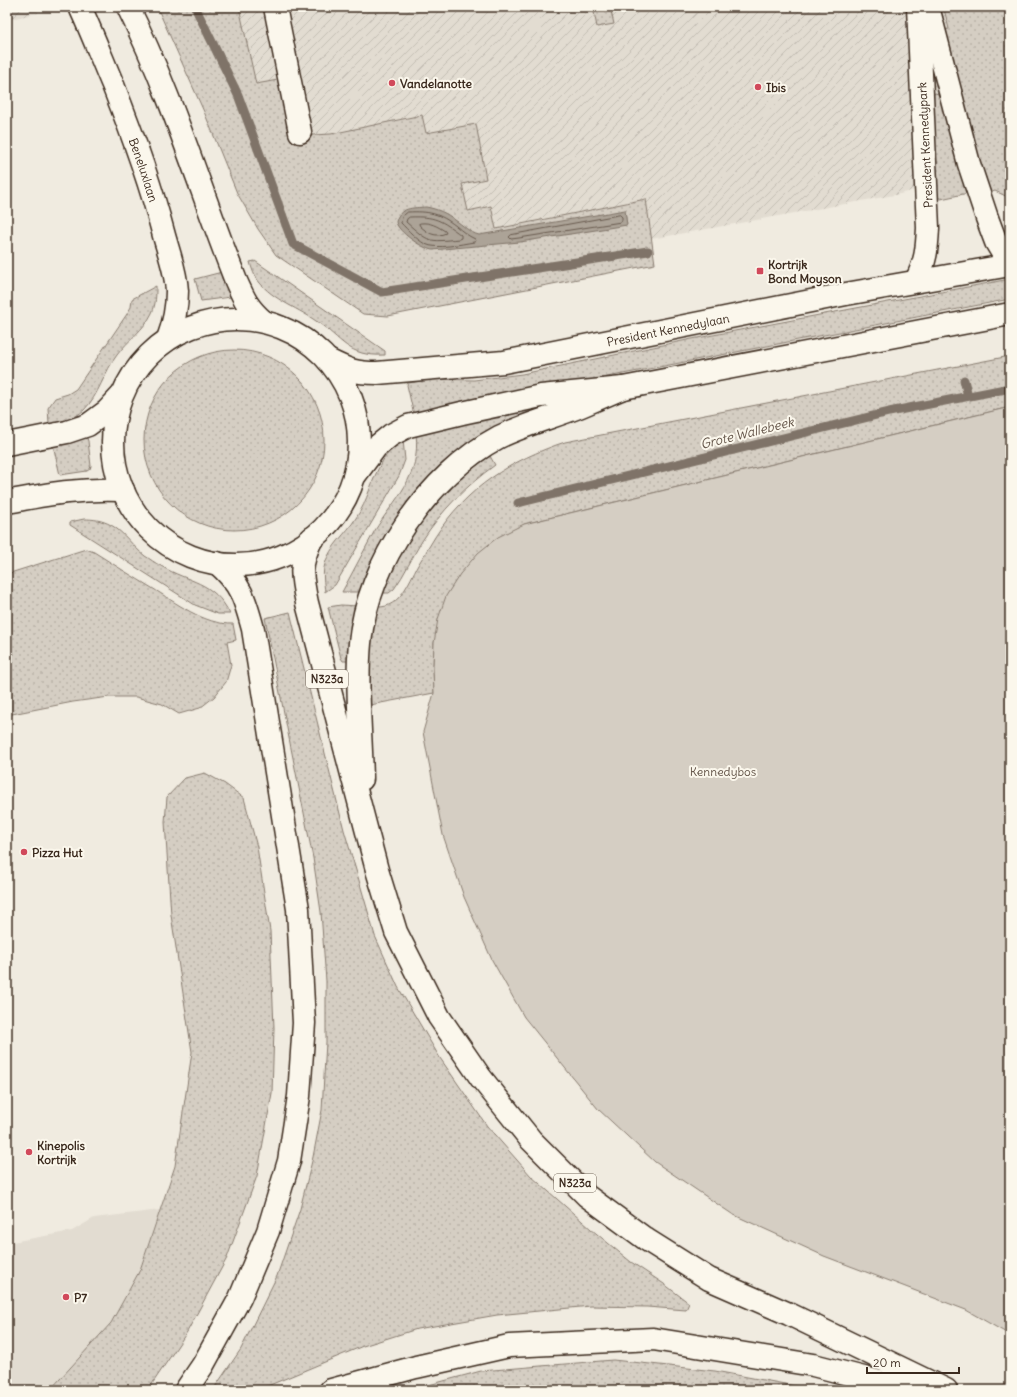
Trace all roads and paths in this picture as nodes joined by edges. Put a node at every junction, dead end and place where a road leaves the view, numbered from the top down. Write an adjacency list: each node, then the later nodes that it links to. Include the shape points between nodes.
1 (80, 7): 12 (main road, Beneluxlaan, via 130,130 157,208 176,291 174,323)
2 (128, 7): 11 (main road, via 177,120 244,300 251,311)
3 (275, 7): 6 (main road)
4 (918, 7): 9 (main road, President Kennedypark, via 928,228 926,257)
5 (928, 7): 7 (main road, President Kennedypark, via 969,164 996,242)
6 (300, 132)
7 (1010, 259)
8 (1010, 265): 9 (main road, President Kennedylaan)
9 (916, 281): 13 (main road, President Kennedylaan, via 504,362 359,373)
10 (1010, 314): 14 (main road)
11 (263, 321): 12 (main road, via 239,318 214,320 190,327); 13 (main road, via 308,342)
12 (168, 339): 15 (main road, via 141,363)
13 (327, 359): 17 (main road, via 342,380 352,402 358,427 359,452)
14 (623, 388): 17 (main road, via 541,396 408,426 376,447); 22 (main road, via 520,428 473,454 424,500 393,545 366,610 360,641 358,673)
15 (122, 395): 16 (main road, via 107,411 88,425 67,432); 18 (main road, via 114,418 112,443 115,467)
16 (7, 444)
17 (354, 477): 20 (main road, via 344,500 330,521)
18 (123, 490): 19 (main road, via 70,491); 21 (main road, via 134,512 151,531 170,546 192,557)
19 (7, 502)
20 (312, 538): 21 (main road, via 291,552 267,561 242,565); 22 (main road, N323a, via 304,556 302,576)
21 (217, 563): 23 (main road, via 238,586 253,629 298,909 304,1023 299,1096 289,1161 268,1231 240,1298 203,1365)
22 (364, 820): 26 (main road, N323a, via 396,932 439,1018 481,1078 531,1140 587,1196 648,1240 709,1279 789,1314)
23 (186, 1390)
24 (331, 1390): 25 (main road, via 509,1346 653,1339 813,1365)
25 (911, 1390)
26 (946, 1390)

